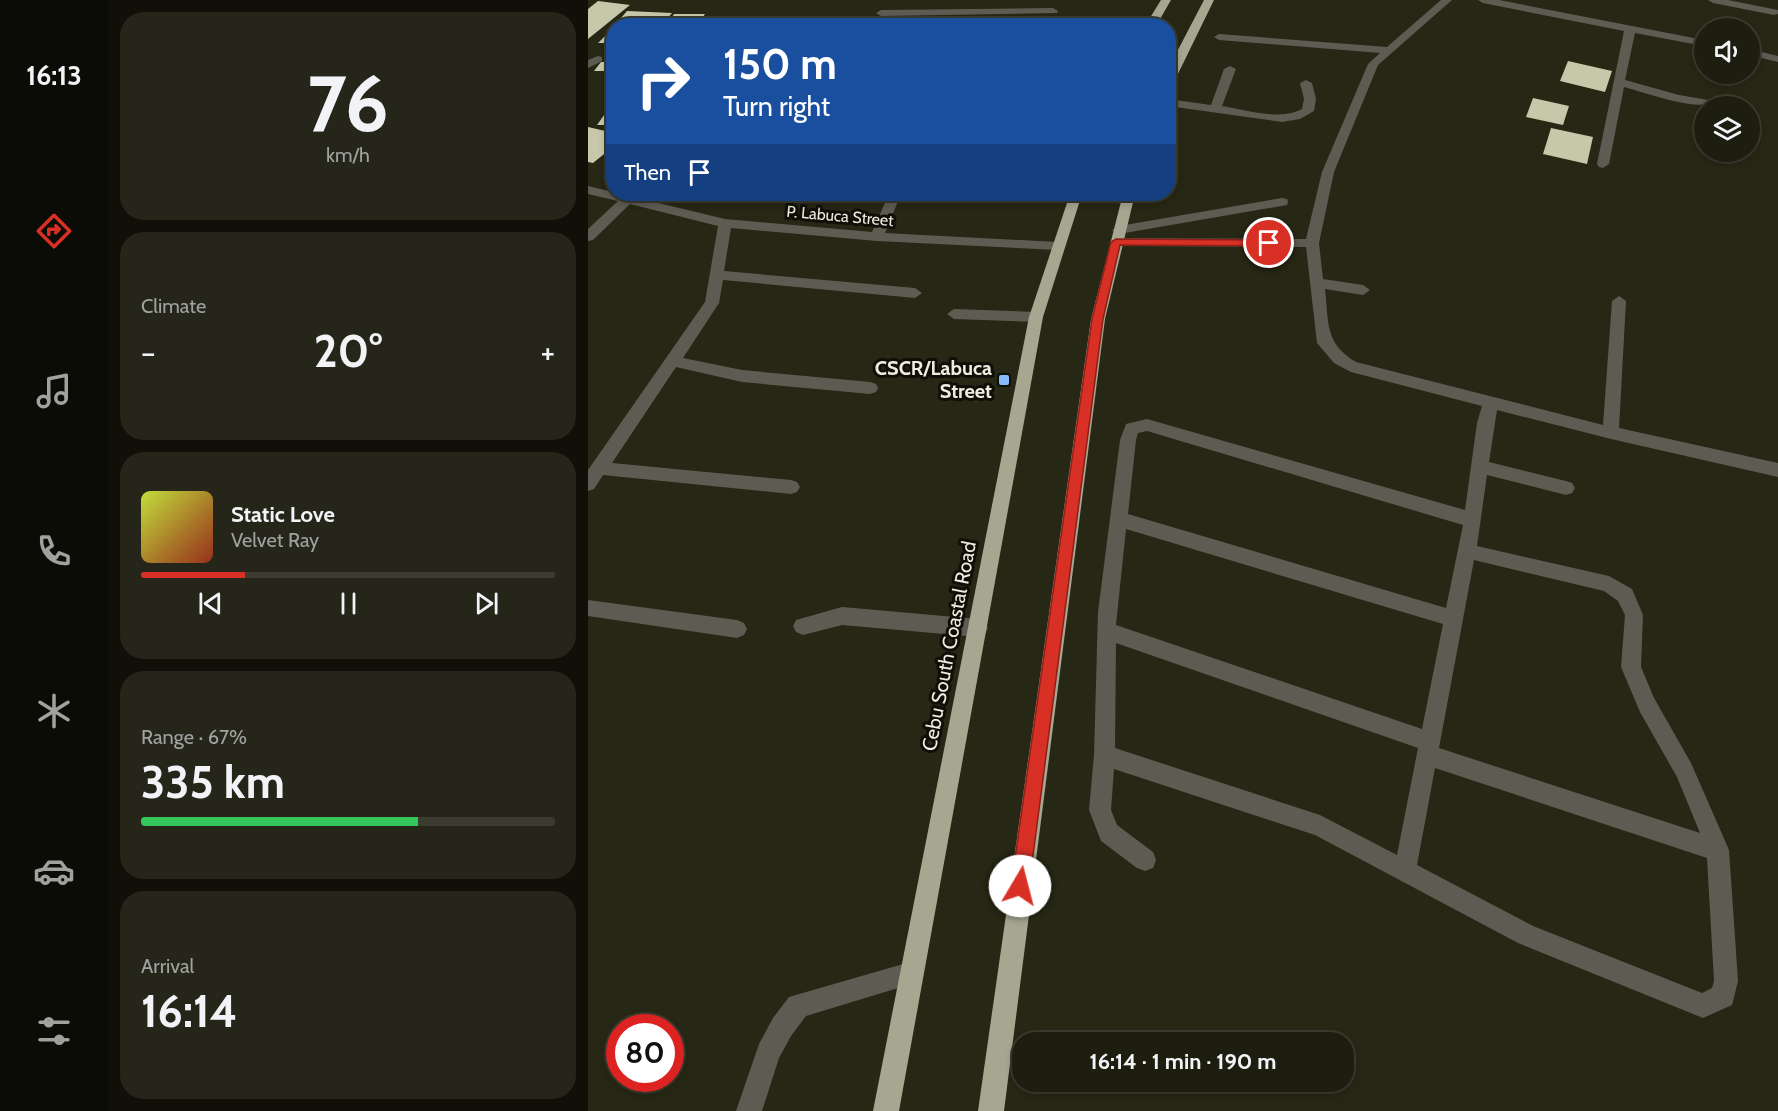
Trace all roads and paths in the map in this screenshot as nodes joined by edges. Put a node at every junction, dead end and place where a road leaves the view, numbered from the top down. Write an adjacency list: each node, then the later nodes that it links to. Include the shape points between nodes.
1 (882, 0): 12 (street)
2 (1058, 0): 10 (street)
3 (1166, 0): 15 (highway)
4 (1209, 0): 22 (highway)
5 (1483, 0): 9 (street)
6 (1533, 0): 9 (street)
7 (1713, 0): 11 (street)
8 (1440, 2): 19 (street)
9 (1525, 9): 16 (street)
10 (1053, 11): 12 (street); 14 (street)
11 (1774, 12)
12 (881, 13): 13 (street)
13 (880, 18)
14 (1050, 18)
15 (1155, 18)
16 (1630, 29): 18 (street); 24 (street)
17 (1220, 37): 19 (street)
18 (1694, 41)
19 (1387, 50): 42 (street, via 1373,64 1328,172)
20 (1760, 55): 21 (street)
21 (1778, 59)
22 (1176, 65)
23 (1230, 69): 28 (street)
24 (1619, 82): 26 (street); 29 (street)
25 (1306, 83): 28 (street, via 1308,111 1296,117)
26 (1694, 100)
27 (1176, 103): 28 (street)
28 (1216, 108)
29 (1603, 164)
30 (588, 190): 31 (street, P. Labuca Street)
31 (606, 195)
32 (626, 201): 40 (street)
33 (631, 201): 38 (street, P. Labuca Street)
34 (892, 201): 41 (street)
35 (1073, 201): 43 (highway, Cebu South Coastal Road)
36 (1127, 201): 39 (highway)
37 (1281, 202): 39 (street)
38 (725, 223): 41 (street, P. Labuca Street); 44 (street)
39 (1118, 236): 42 (street); 78 (highway, via 1098,319)
40 (588, 237)
41 (878, 237): 43 (street, P. Labuca Street)
42 (1312, 243): 45 (street)
43 (1057, 246): 50 (highway, Cebu South Coastal Road)
44 (717, 274): 47 (street); 51 (street, via 712,303)
45 (1317, 283): 46 (street); 53 (street, via 1324,344 1339,359 1351,366)
46 (1363, 290)
47 (915, 293)
48 (1619, 301): 54 (street)
49 (954, 314): 50 (street)
50 (1036, 317): 67 (highway, Cebu South Coastal Road)
51 (672, 362): 52 (street, via 742,376); 56 (street)
52 (870, 387)
53 (1491, 402): 54 (street); 55 (street)
54 (1611, 433): 57 (street)
55 (1479, 466): 60 (street); 62 (street)
56 (599, 468): 58 (street); 59 (street)
57 (1778, 470)
58 (588, 484)
59 (791, 487)
60 (1566, 488)
61 (1118, 519): 62 (street, via 1128,440 1132,428 1147,425); 65 (street); 69 (street)
62 (1473, 520): 63 (street)
63 (1467, 550): 65 (street); 72 (street, via 1610,584 1626,595 1634,615 1630,667 1684,770)
64 (588, 608): 68 (street)
65 (1454, 619): 70 (street)
66 (803, 626): 67 (street, via 842,616)
67 (978, 628): 75 (highway, Cebu South Coastal Road)
68 (737, 629)
69 (1108, 631): 70 (street); 71 (street)
70 (1428, 748): 72 (street); 74 (street)
71 (1104, 755): 73 (street, via 1100,810 1109,833); 74 (street, via 1320,826)
72 (1718, 849): 74 (street, via 1726,981 1724,996 1703,1006 1526,935)
73 (1145, 860)
74 (1405, 870)
75 (910, 974): 76 (street, via 798,1006 768,1053); 77 (highway, Cebu South Coastal Road)
76 (749, 1111)
77 (886, 1111)
78 (991, 1111)

